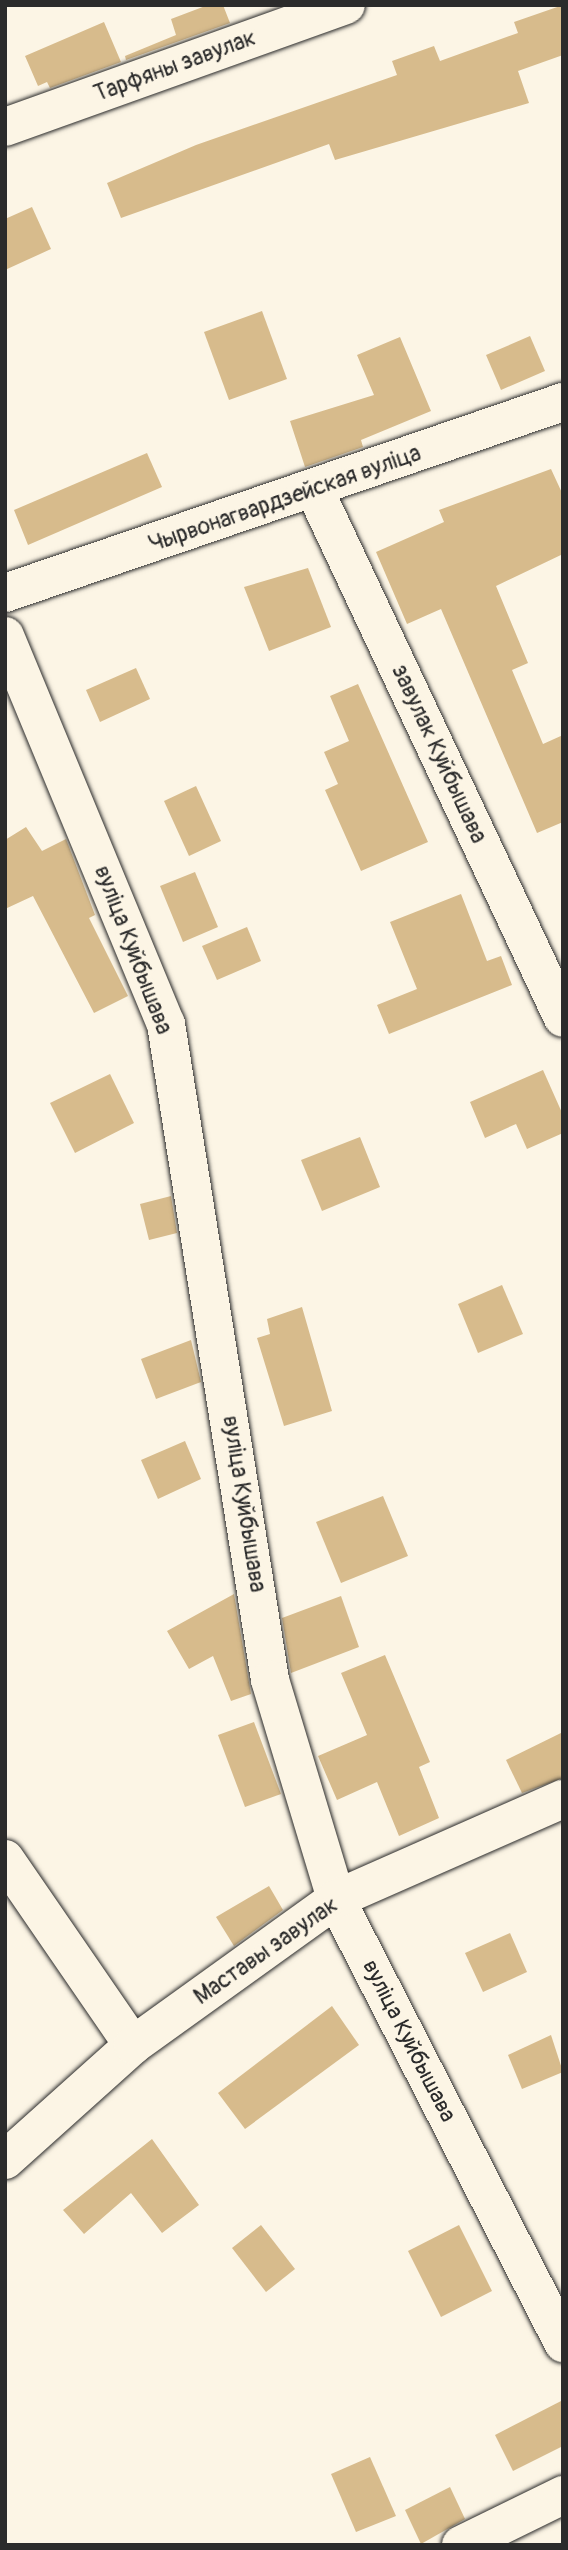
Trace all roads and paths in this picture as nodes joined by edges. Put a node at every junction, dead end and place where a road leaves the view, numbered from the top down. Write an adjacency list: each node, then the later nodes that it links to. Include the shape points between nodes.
1 (346, 5): 2 (street, Тарфяны завулак)
2 (5, 127)
3 (563, 402): 4 (street, Чырвонагвардзейская вуліца)
4 (314, 491): 5 (street, Чырвонагвардзейская вуліца); 7 (street, завулак Куйбышава)
5 (5, 593)
6 (5, 636): 10 (street, вуліца Куйбышава, via 166,1024 270,1680)
7 (563, 1018)
8 (563, 1799): 10 (street, Маставы завулак)
9 (5, 1859): 11 (street)
10 (336, 1899): 11 (street, Маставы завулак); 13 (street, вуліца Куйбышава)
11 (133, 2045): 12 (street, Маставы завулак)
12 (5, 2160)
13 (563, 2343)
14 (563, 2495): 15 (street)
15 (461, 2545)

